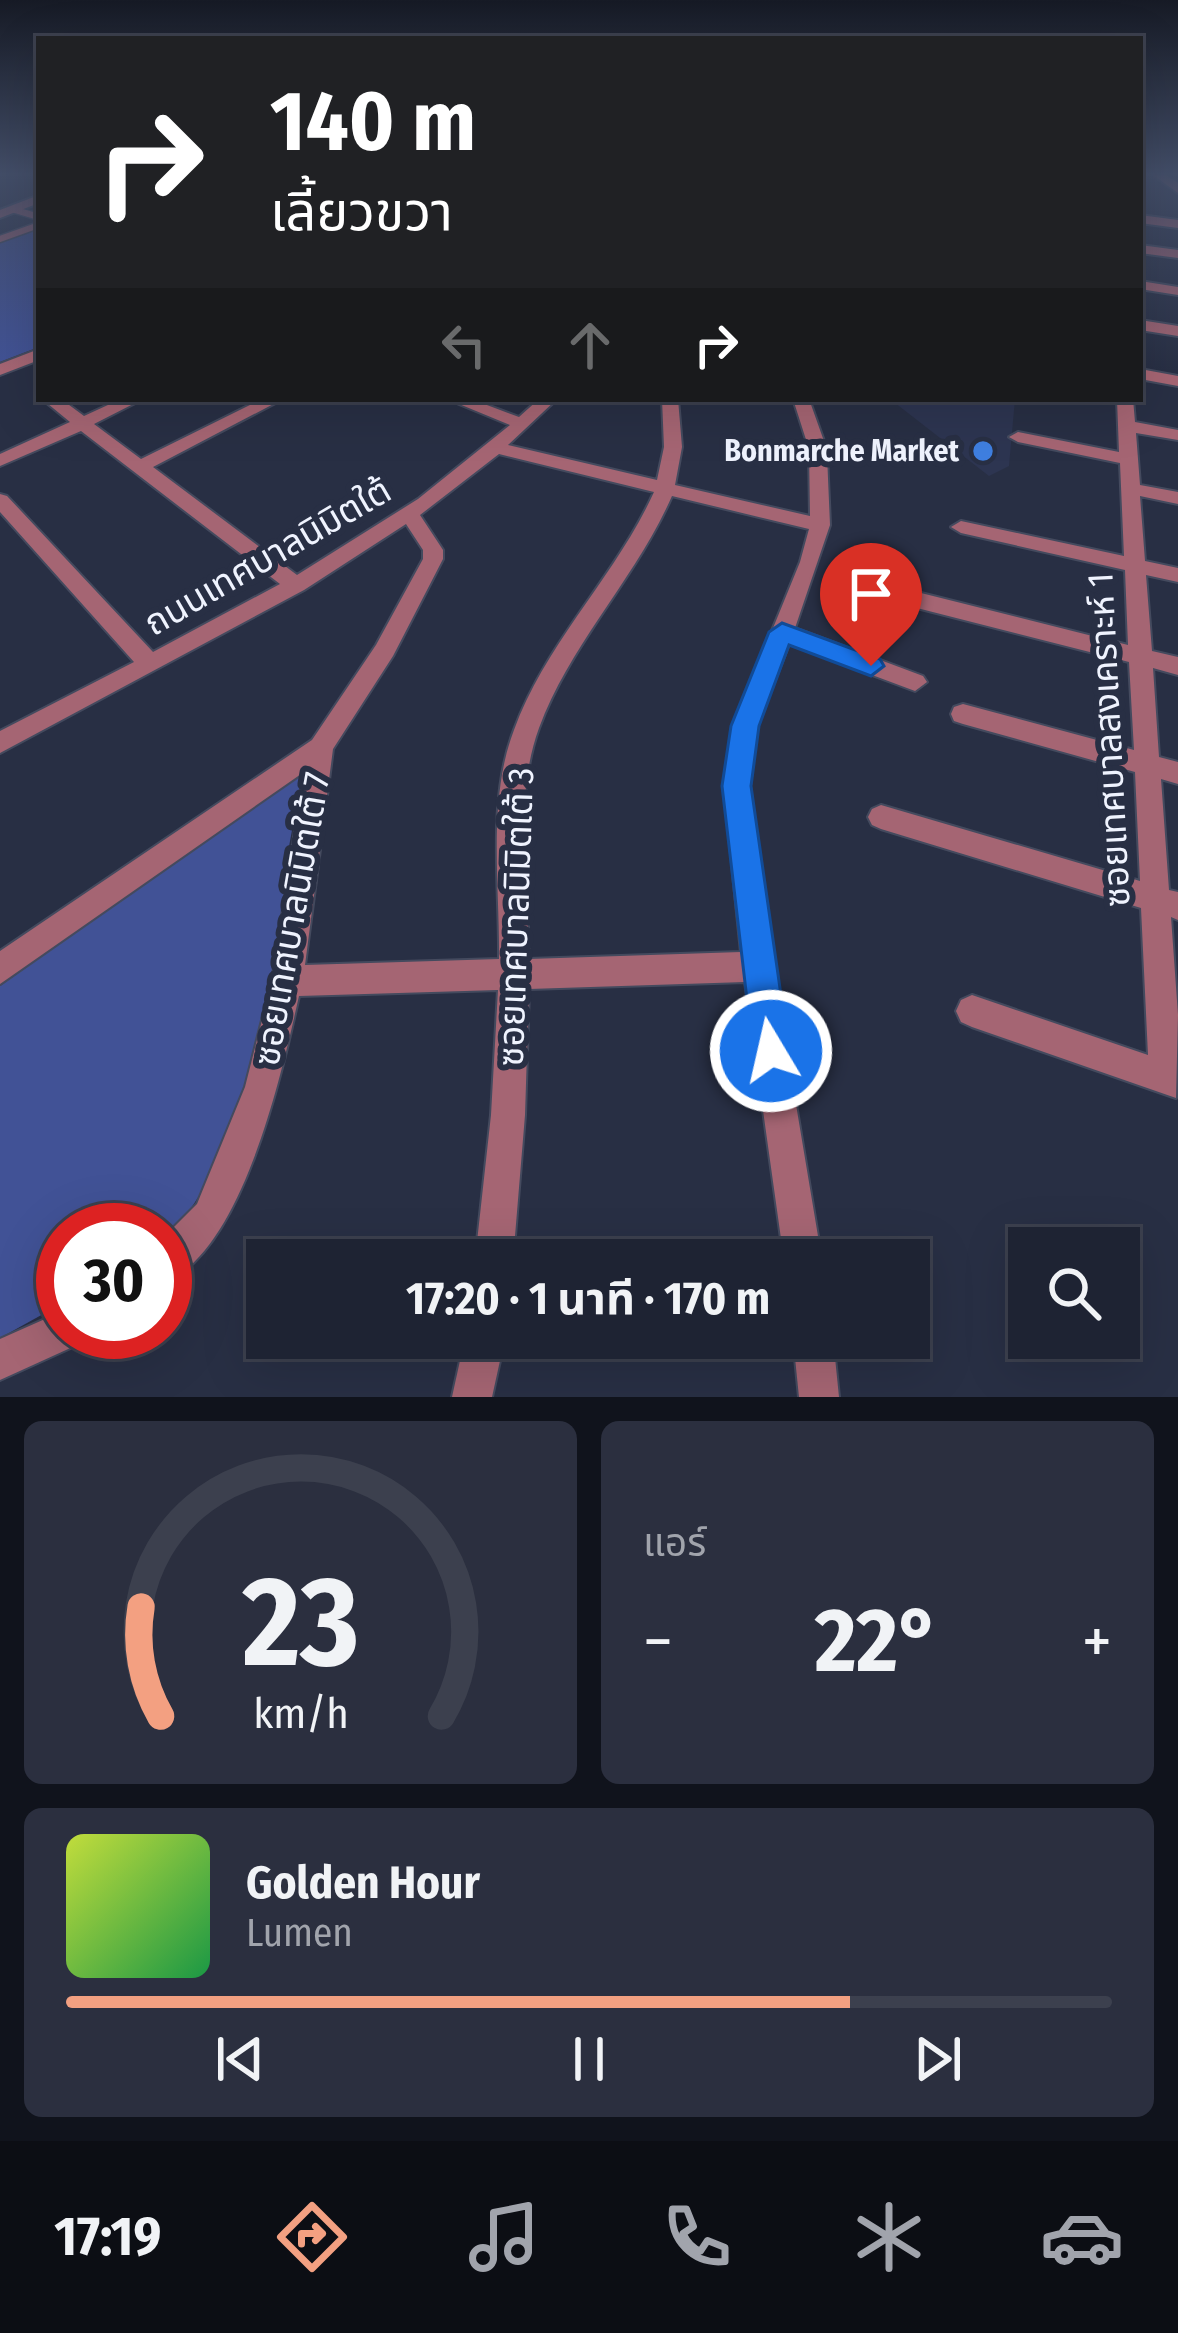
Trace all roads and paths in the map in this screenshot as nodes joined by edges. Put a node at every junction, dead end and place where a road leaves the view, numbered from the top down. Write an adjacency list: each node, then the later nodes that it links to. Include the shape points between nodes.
1 (1143, 245): 2 (street)
2 (1178, 250)
3 (1143, 285): 4 (street)
4 (1178, 291)
5 (1143, 325): 6 (street)
6 (1178, 331)
7 (1143, 375): 8 (street)
8 (1178, 381)
9 (54, 402): 18 (street)
10 (129, 402): 18 (street)
11 (269, 402): 26 (street)
12 (462, 402): 17 (street)
13 (546, 402): 17 (street, ถนนเทศบาลนิมิตใต้)
14 (670, 402): 28 (street, ซอยเทศบาลนิมิตใต้ 3)
15 (803, 402): 22 (street)
16 (1127, 412): 19 (street); 24 (street, ซอยเทศบาลสงเคราะห์ 1)
17 (523, 424): 21 (street, ถนนเทศบาลนิมิตใต้)
18 (83, 425): 25 (street); 26 (street)
19 (1178, 435)
20 (1018, 437): 24 (street)
21 (496, 448): 28 (street); 31 (street, ถนนเทศบาลนิมิตใต้)
22 (818, 449): 23 (street); 32 (street)
23 (888, 452)
24 (1130, 460): 27 (street, ซอยเทศบาลสงเคราะห์ 1)
25 (0, 461)
26 (141, 466): 36 (street)
27 (1132, 489): 29 (street); 34 (street, ซอยเทศบาลสงเคราะห์ 1)
28 (667, 491): 32 (street); 52 (street, ซอยเทศบาลนิมิตใต้ 3, via 641,543 564,652 524,734 516,769)
29 (1178, 498)
30 (0, 500): 40 (street)
31 (410, 514): 36 (street, ถนนเทศบาลนิมิตใต้); 45 (street, ซอยเทศบาลนิมิตใต้ 7, via 433,550 430,568)
32 (820, 525): 38 (street)
33 (961, 527): 34 (street)
34 (1136, 565): 35 (street); 39 (street, ซอยเทศบาลสงเคราะห์ 1)
35 (1178, 575)
36 (296, 585): 40 (street, ถนนเทศบาลนิมิตใต้)
37 (917, 600): 39 (street)
38 (782, 632): 42 (street); 50 (street, via 745,726 736,786)
39 (1138, 656): 41 (street); 46 (street, ซอยเทศบาลสงเคราะห์ 1)
40 (148, 662): 44 (street, ถนนเทศบาลนิมิตใต้)
41 (1178, 666)
42 (916, 682)
43 (963, 714): 46 (street)
44 (0, 743)
45 (321, 747): 51 (street); 53 (street, ซอยเทศบาลนิมิตใต้ 7)
46 (1146, 764): 47 (street); 49 (street, ซอยเทศบาลสงเคราะห์ 1)
47 (1178, 772)
48 (881, 818): 49 (street)
49 (1165, 902): 55 (street, ซอยเทศบาลสงเคราะห์ 1)
50 (758, 967): 52 (street); 58 (street)
51 (0, 969)
52 (514, 977): 53 (street); 57 (street, ซอยเทศบาลนิมิตใต้ 3)
53 (287, 981): 56 (street, ซอยเทศบาลนิมิตใต้ 7, via 241,1148 210,1216)
54 (973, 1010): 55 (street)
55 (1172, 1080)
56 (192, 1234)
57 (495, 1239)
58 (800, 1239)
59 (36, 1343): 62 (street)
60 (480, 1359): 63 (street)
61 (815, 1359): 64 (street)
62 (0, 1360)
63 (472, 1397)
64 (819, 1397)

